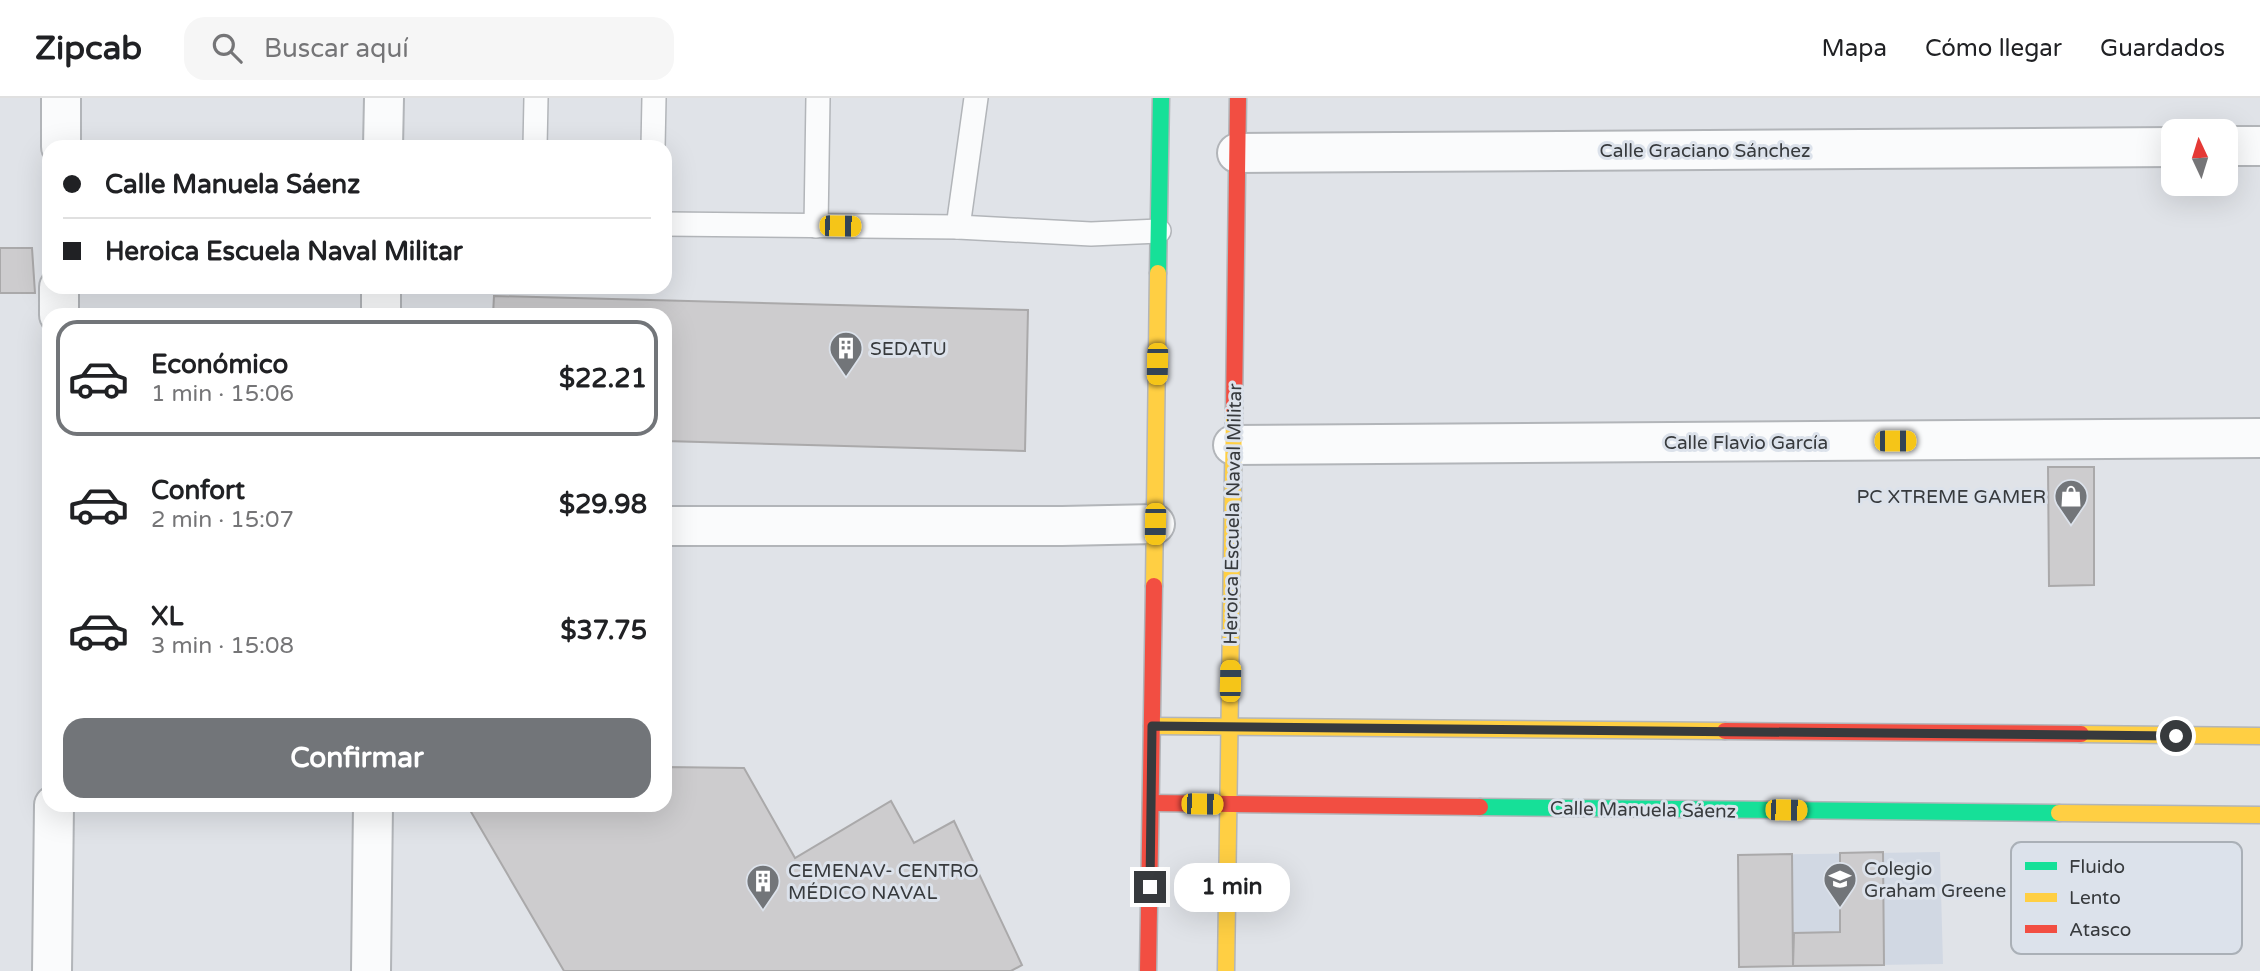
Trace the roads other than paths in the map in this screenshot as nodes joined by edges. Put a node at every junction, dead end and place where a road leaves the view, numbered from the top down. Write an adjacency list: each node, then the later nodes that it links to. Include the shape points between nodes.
1 (61, 98): 9 (street)
2 (384, 98): 10 (street)
3 (536, 98): 11 (lane)
4 (654, 98): 12 (lane)
5 (818, 98): 18 (lane)
6 (976, 98): 19 (lane)
7 (1161, 98): 20 (street)
8 (1238, 98): 16 (street, Heroica Escuela Naval Militar)
9 (61, 140)
10 (383, 140)
11 (535, 140)
12 (653, 140)
13 (2238, 146): 14 (street)
14 (2260, 146)
15 (2161, 147): 16 (street, Calle Graciano Sánchez)
16 (1237, 153): 22 (street, Heroica Escuela Naval Militar)
17 (672, 223): 18 (lane)
18 (816, 226): 19 (lane)
19 (958, 228): 20 (lane, via 1091,234)
20 (1159, 231): 23 (street)
21 (2260, 438): 22 (street, Calle Flavio García)
22 (1233, 445): 26 (street, Heroica Escuela Naval Militar)
23 (1155, 524): 24 (street); 25 (street)
24 (672, 526)
25 (1152, 726): 26 (street); 28 (street)
26 (1229, 726): 27 (street); 29 (street, Heroica Escuela Naval Militar)
27 (2260, 736)
28 (1151, 803): 29 (street, Calle Manuela Sáenz); 35 (street)
29 (1228, 804): 32 (street, Calle Manuela Sáenz); 36 (street, Heroica Escuela Naval Militar)
30 (54, 812): 33 (street)
31 (373, 812): 34 (street)
32 (2260, 815)
33 (52, 971)
34 (371, 971)
35 (1148, 971)
36 (1226, 971)

